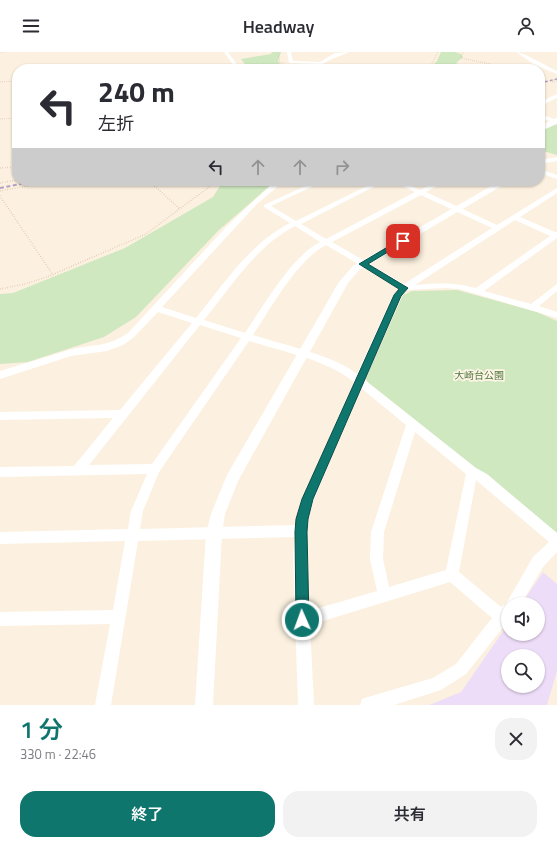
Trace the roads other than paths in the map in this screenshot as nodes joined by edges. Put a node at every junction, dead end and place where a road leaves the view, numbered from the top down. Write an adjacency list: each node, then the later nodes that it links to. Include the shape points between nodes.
1 (226, 52): 8 (street)
2 (289, 52): 6 (street)
3 (340, 52): 4 (street); 7 (street)
4 (347, 52)
5 (518, 52): 9 (street)
6 (291, 62): 7 (street)
7 (321, 63)
8 (234, 64)
9 (541, 64)
10 (545, 66): 11 (street)
11 (556, 72)
12 (557, 96): 13 (street)
13 (545, 102)
14 (545, 118): 15 (street)
15 (556, 121): 16 (street)
16 (545, 126)
17 (557, 159): 18 (street)
18 (545, 161)
19 (545, 173): 20 (street)
20 (557, 177)
21 (275, 186): 40 (street, via 254,203)
22 (310, 186): 31 (street, via 266,206)
23 (372, 186): 31 (street)
24 (407, 186): 28 (street)
25 (432, 186): 28 (street)
26 (498, 186): 29 (street)
27 (557, 190): 30 (street)
28 (420, 192): 29 (street); 34 (street)
29 (457, 210): 32 (street); 35 (street)
30 (514, 217): 32 (street); 33 (street)
31 (295, 223): 34 (street); 42 (street, via 274,235 251,255)
32 (497, 228): 37 (street)
33 (556, 236): 38 (street)
34 (326, 242): 35 (street); 43 (street, via 298,263)
35 (363, 264): 37 (street); 44 (street, via 347,278)
36 (557, 287): 39 (street)
37 (404, 288): 38 (street, via 446,285); 46 (street, via 398,295)
38 (478, 291): 39 (street)
39 (532, 307): 41 (street)
40 (155, 308): 42 (street); 45 (street, via 131,335 120,343 108,348 71,353)
41 (557, 315)
42 (198, 322): 43 (street); 47 (street)
43 (247, 337): 44 (street); 50 (street)
44 (303, 354): 46 (street, via 335,366); 55 (street, via 232,479 218,514)
45 (0, 375)
46 (359, 382): 49 (street); 54 (street, via 308,499)
47 (122, 414): 48 (street); 51 (street)
48 (0, 416)
49 (412, 424): 53 (street); 60 (street, via 376,536 375,555)
50 (155, 469): 51 (street); 56 (street, via 137,511)
51 (76, 471): 52 (street)
52 (0, 472)
53 (472, 472): 58 (street, via 483,478); 59 (street)
54 (301, 532): 55 (street); 66 (street)
55 (214, 533): 56 (street); 68 (street)
56 (132, 535): 57 (street); 63 (street)
57 (0, 538)
58 (557, 542): 61 (street, via 538,562)
59 (452, 575): 60 (street); 62 (street)
60 (385, 595): 66 (street)
61 (517, 597)
62 (501, 611)
63 (118, 617): 64 (street); 67 (street)
64 (0, 619)
65 (501, 619): 70 (street, via 461,669 436,685)
66 (302, 620): 69 (street)
67 (103, 705)
68 (204, 705)
69 (306, 705)
70 (368, 705)

